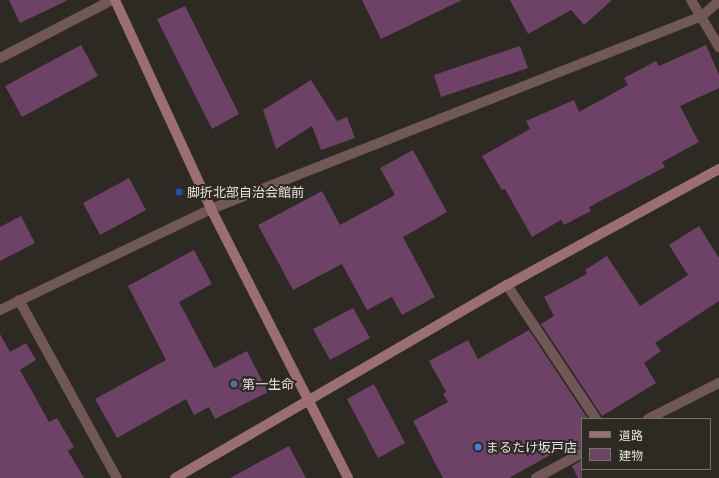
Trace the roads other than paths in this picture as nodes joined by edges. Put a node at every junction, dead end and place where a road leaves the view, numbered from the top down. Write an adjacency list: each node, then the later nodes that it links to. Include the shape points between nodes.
1 (112, 0): 7 (street)
2 (115, 0): 9 (street)
3 (691, 0): 5 (street)
4 (719, 1): 5 (street)
5 (702, 16): 6 (street); 9 (street)
6 (719, 47)
7 (0, 58)
8 (719, 169): 10 (street)
9 (211, 209): 11 (street); 14 (street)
10 (507, 285): 14 (street); 15 (street)
11 (19, 300): 12 (street); 19 (street)
12 (0, 310)
13 (719, 383): 16 (street)
14 (308, 402): 20 (street); 21 (street)
15 (595, 418)
16 (650, 418)
17 (581, 454): 18 (street)
18 (555, 474): 22 (street)
19 (117, 478)
20 (175, 478)
21 (348, 478)
22 (536, 478)

